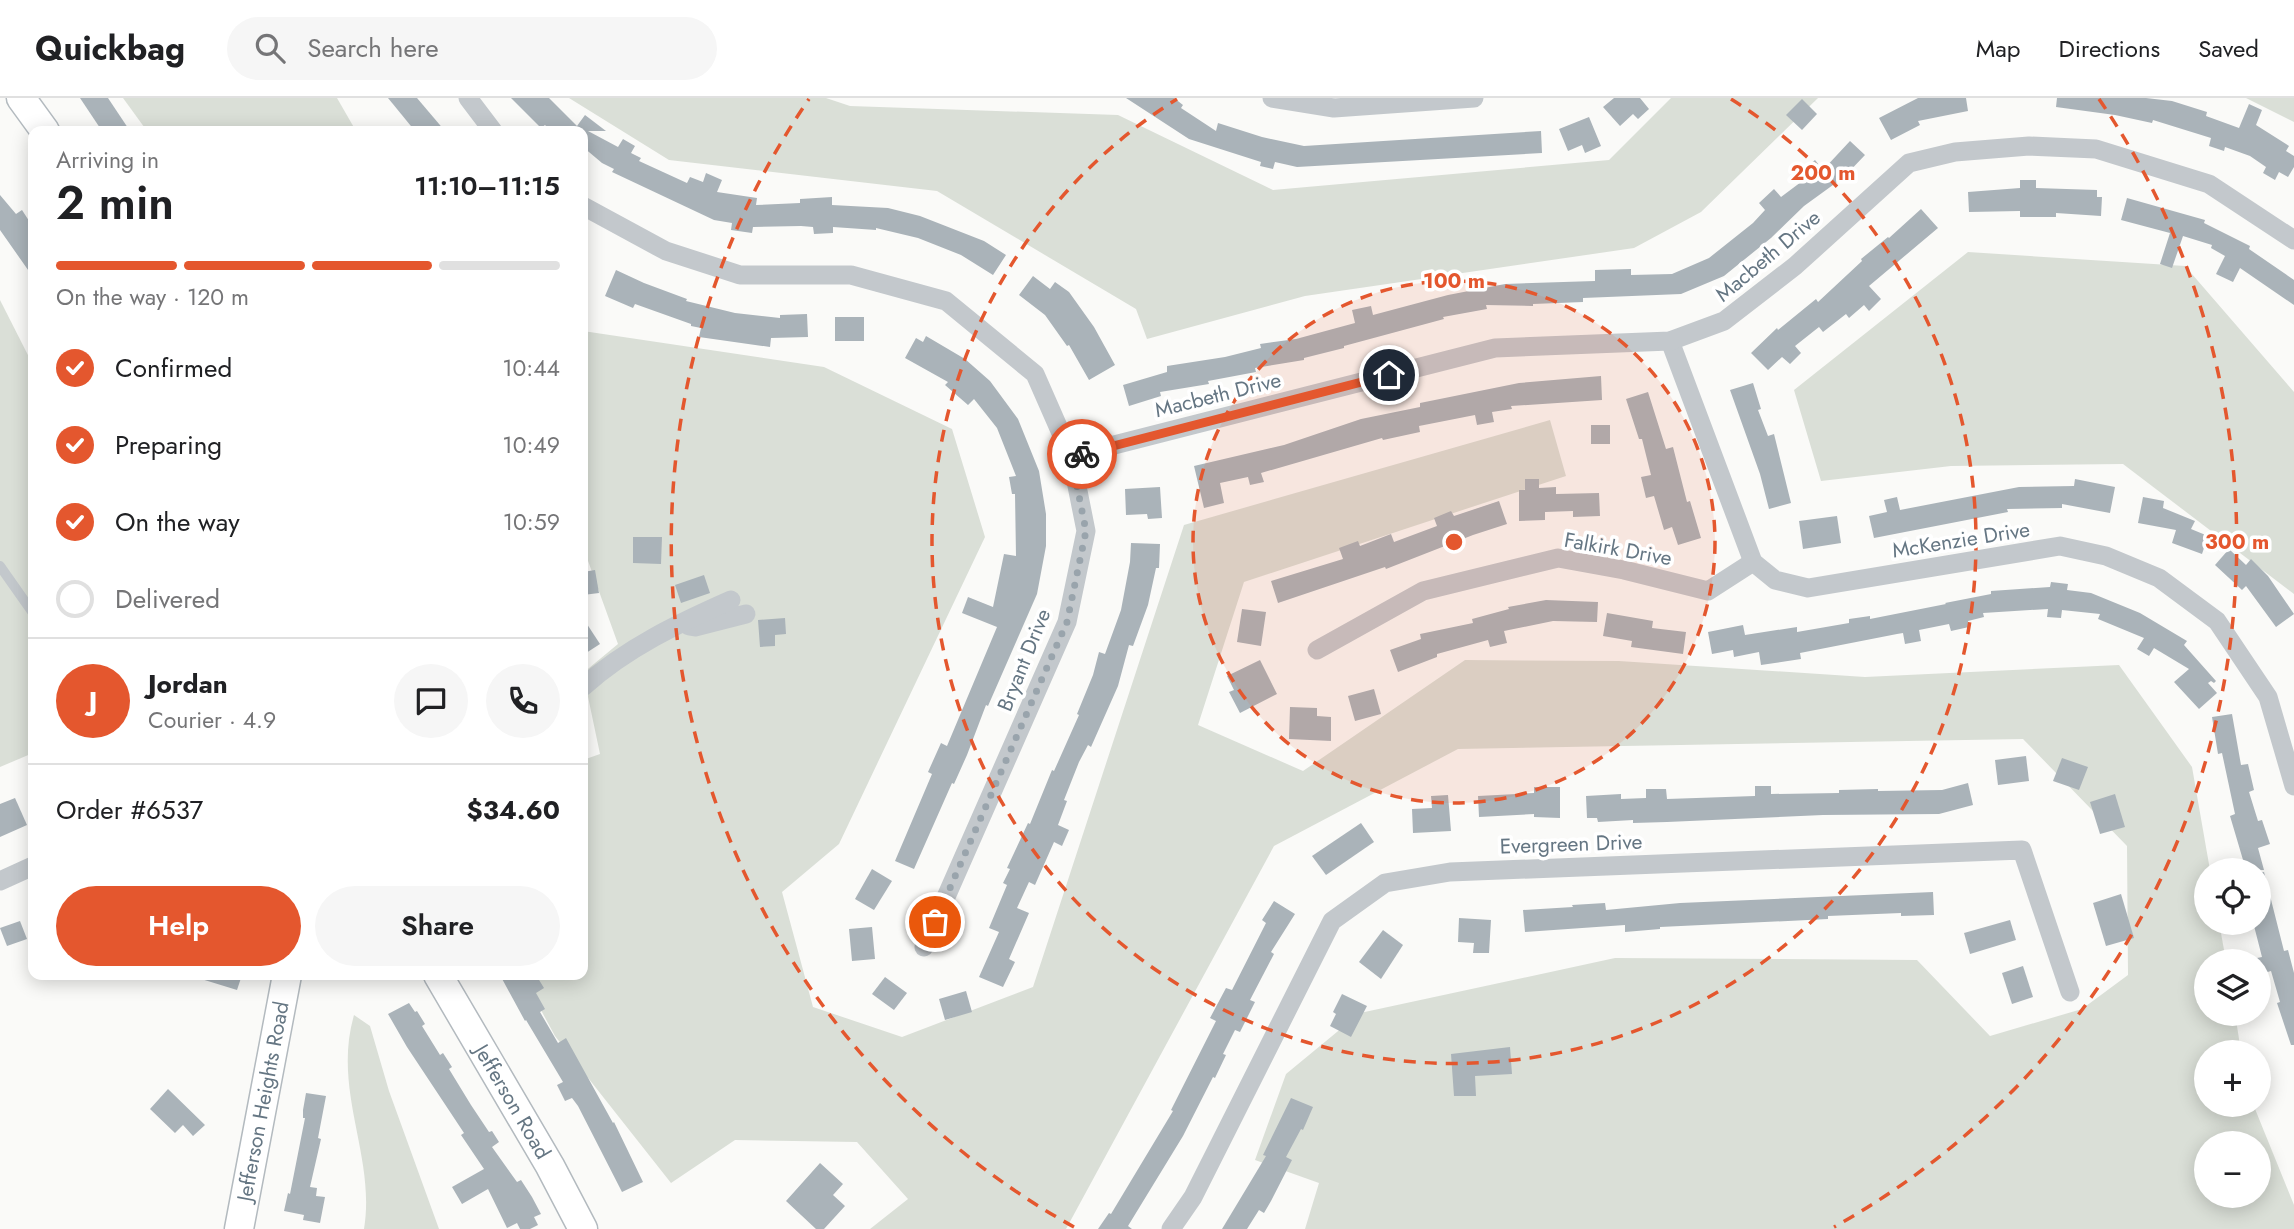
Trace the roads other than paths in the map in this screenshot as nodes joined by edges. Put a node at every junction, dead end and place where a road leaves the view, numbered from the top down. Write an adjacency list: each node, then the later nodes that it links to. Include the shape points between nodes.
1 (21, 98): 5 (street)
2 (468, 98): 6 (street)
3 (1272, 98): 4 (street, via 1334,108)
4 (1474, 98)
5 (41, 126)
6 (489, 126)
7 (588, 209): 10 (street, Bryant Drive, via 666,251 740,275 851,275 946,302 1035,374)
8 (2294, 240): 9 (street, Macbeth Drive, via 2209,184 2096,149 2029,146 1955,152 1909,163 1795,266 1724,321)
9 (1671, 341): 10 (street, Macbeth Drive, via 1495,348); 11 (street)
10 (1071, 456): 20 (street, Bryant Drive, via 1086,531 1067,622)
11 (1753, 562): 15 (street, Falkirk Drive, via 1708,591 1558,558 1423,591); 17 (street, McKenzie Drive, via 1775,580 1808,588 2060,546 2106,556 2159,578 2217,621 2268,697)
12 (0, 566): 13 (lane)
13 (28, 606)
14 (738, 607): 16 (street, via 677,625 620,658)
15 (1317, 650)
16 (588, 683)
17 (2294, 786)
18 (28, 868): 19 (street)
19 (0, 881)
20 (924, 947)
21 (286, 980): 24 (street, Jefferson Heights Road)
22 (441, 980): 25 (street, Jefferson Road)
23 (2070, 992): 26 (street, Evergreen Drive, via 2022,850 1450,872 1385,883 1332,921 1193,1197)
24 (239, 1229)
25 (583, 1229)
26 (1171, 1229)

